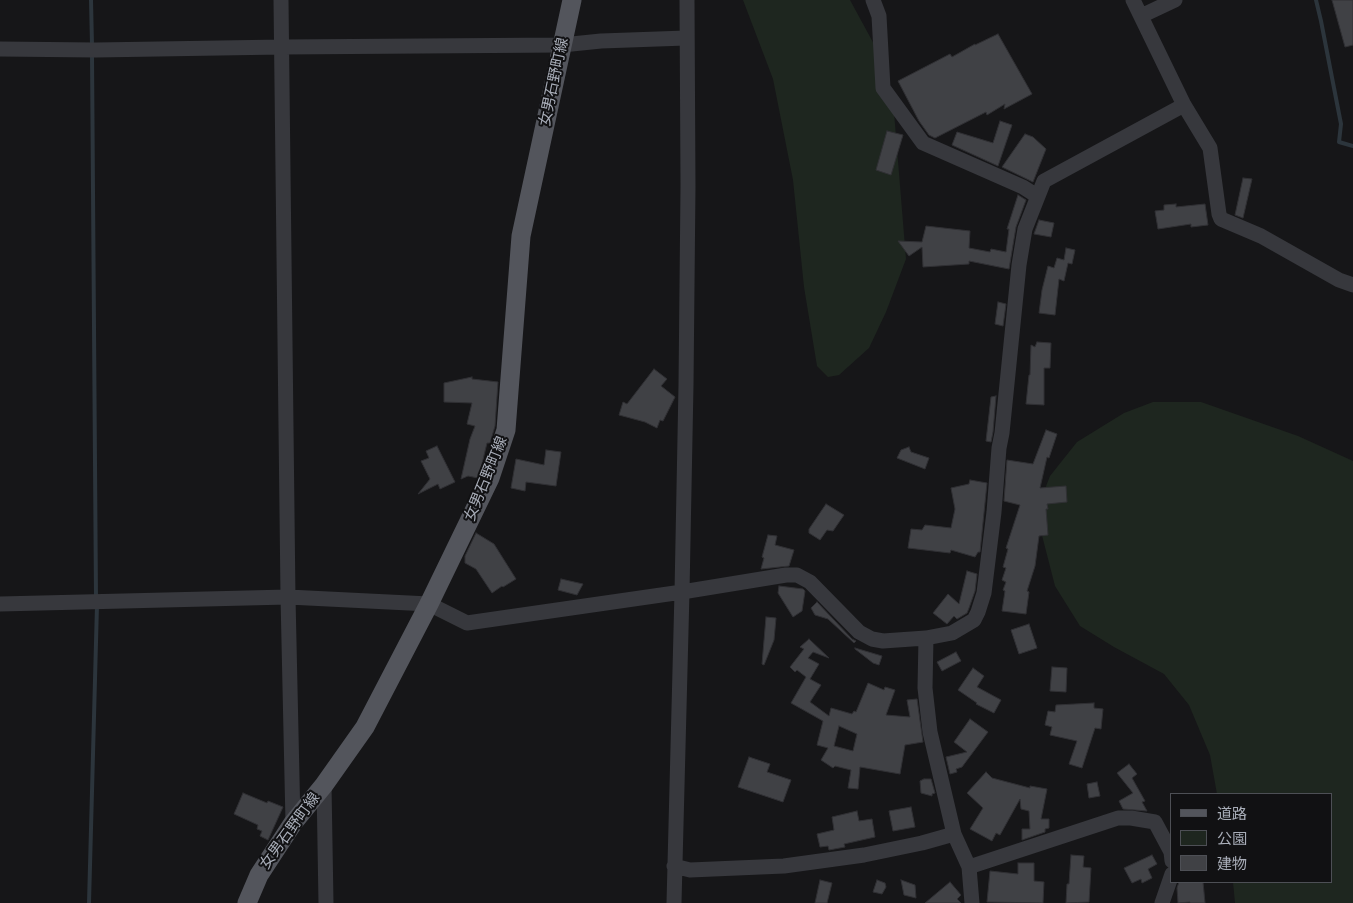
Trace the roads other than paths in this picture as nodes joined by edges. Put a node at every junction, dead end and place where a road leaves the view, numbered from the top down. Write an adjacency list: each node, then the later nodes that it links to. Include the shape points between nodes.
1 (282, 0): 10 (street)
2 (572, 0): 9 (main road, 女男石野町線)
3 (687, 0): 8 (street)
4 (873, 0): 13 (street, via 879,16 883,88 924,143)
5 (1132, 0): 7 (street)
6 (1175, 0): 7 (street)
7 (1141, 16): 12 (street)
8 (686, 38): 9 (street); 15 (street, via 688,186)
9 (562, 45): 10 (street); 18 (main road, 女男石野町線, via 521,236 506,430 490,478)
10 (282, 47): 11 (street); 16 (street)
11 (0, 49)
12 (1184, 105): 13 (street, via 1044,181); 14 (street, via 1210,148 1221,219 1261,236 1339,280)
13 (1037, 196): 19 (street, via 1025,229 1019,265 984,593 974,620 952,633)
14 (1353, 284)
15 (682, 592): 18 (street, via 467,624); 19 (street, via 786,575 797,576 810,582 859,632 872,639); 24 (street)
16 (288, 597): 17 (street); 18 (street); 21 (street)
17 (0, 604)
18 (429, 604): 20 (main road, 女男石野町線, via 365,727)
19 (926, 638): 22 (street, via 925,688 930,732)
20 (324, 785): 21 (main road, 女男石野町線); 28 (street)
21 (293, 823): 27 (main road, 女男石野町線, via 259,874)
22 (954, 834): 24 (street, via 864,855 784,866 690,870); 25 (street)
23 (1170, 850): 25 (street, via 1154,822 1118,818)
24 (674, 866): 29 (street)
25 (969, 867): 30 (street)
26 (1170, 880): 31 (street)
27 (247, 903)
28 (326, 903)
29 (674, 903)
30 (972, 903)
31 (1162, 903)

